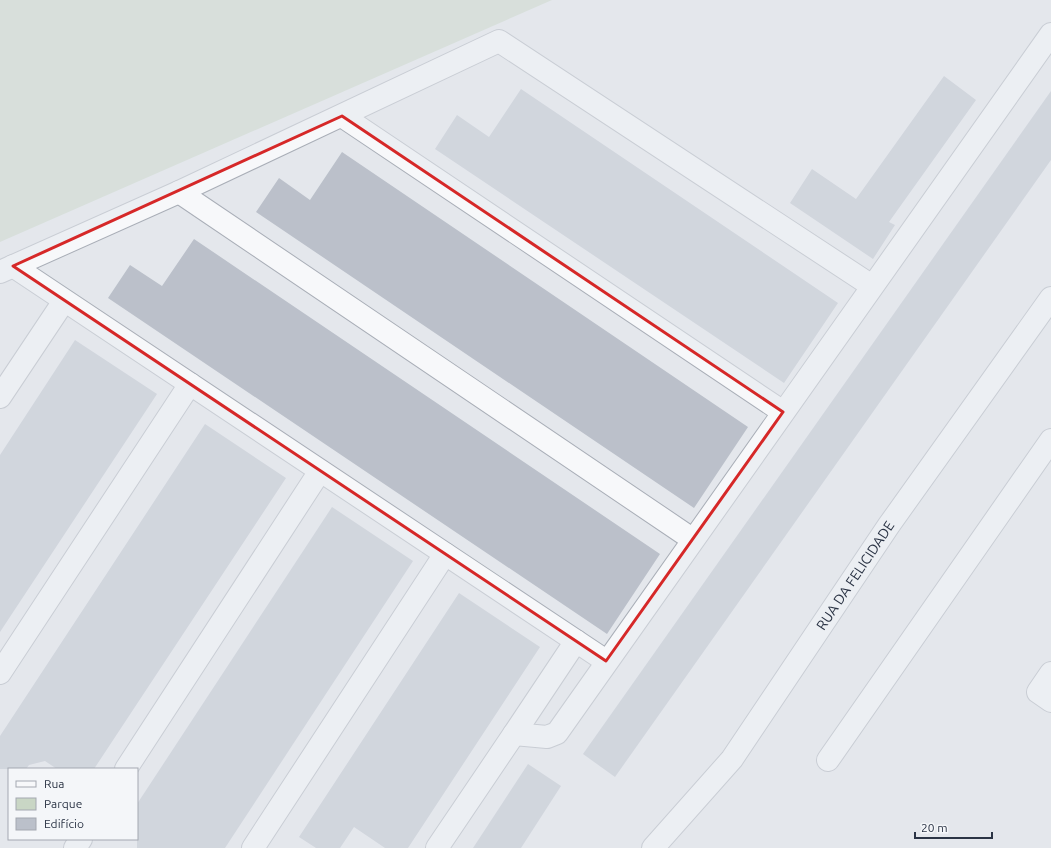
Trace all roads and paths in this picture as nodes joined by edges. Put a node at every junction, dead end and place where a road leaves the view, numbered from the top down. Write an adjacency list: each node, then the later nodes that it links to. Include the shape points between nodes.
1 (1051, 34): 5 (street)
2 (342, 116): 3 (street); 5 (street, via 499,41); 10 (street)
3 (179, 192): 4 (street); 13 (street)
4 (6, 269): 7 (street)
5 (872, 286): 10 (street)
6 (1051, 298): 25 (street, RUA DA FELICIDADE, via 889,525 732,759)
7 (64, 301): 8 (street); 9 (street)
8 (190, 384): 12 (street); 18 (street)
9 (0, 397)
10 (783, 412): 13 (street)
11 (1051, 440): 21 (street)
12 (320, 471): 14 (street); 22 (street)
13 (692, 539): 16 (street)
14 (444, 554): 15 (street); 23 (street)
15 (576, 641): 16 (street); 20 (street)
16 (606, 661): 20 (street, via 557,733 547,737)
17 (1051, 673): 19 (street, via 1038,692)
18 (0, 674)
19 (1051, 701)
20 (514, 734): 24 (street)
21 (828, 760)
22 (127, 768)
23 (253, 848)
24 (437, 848)
25 (653, 848)

